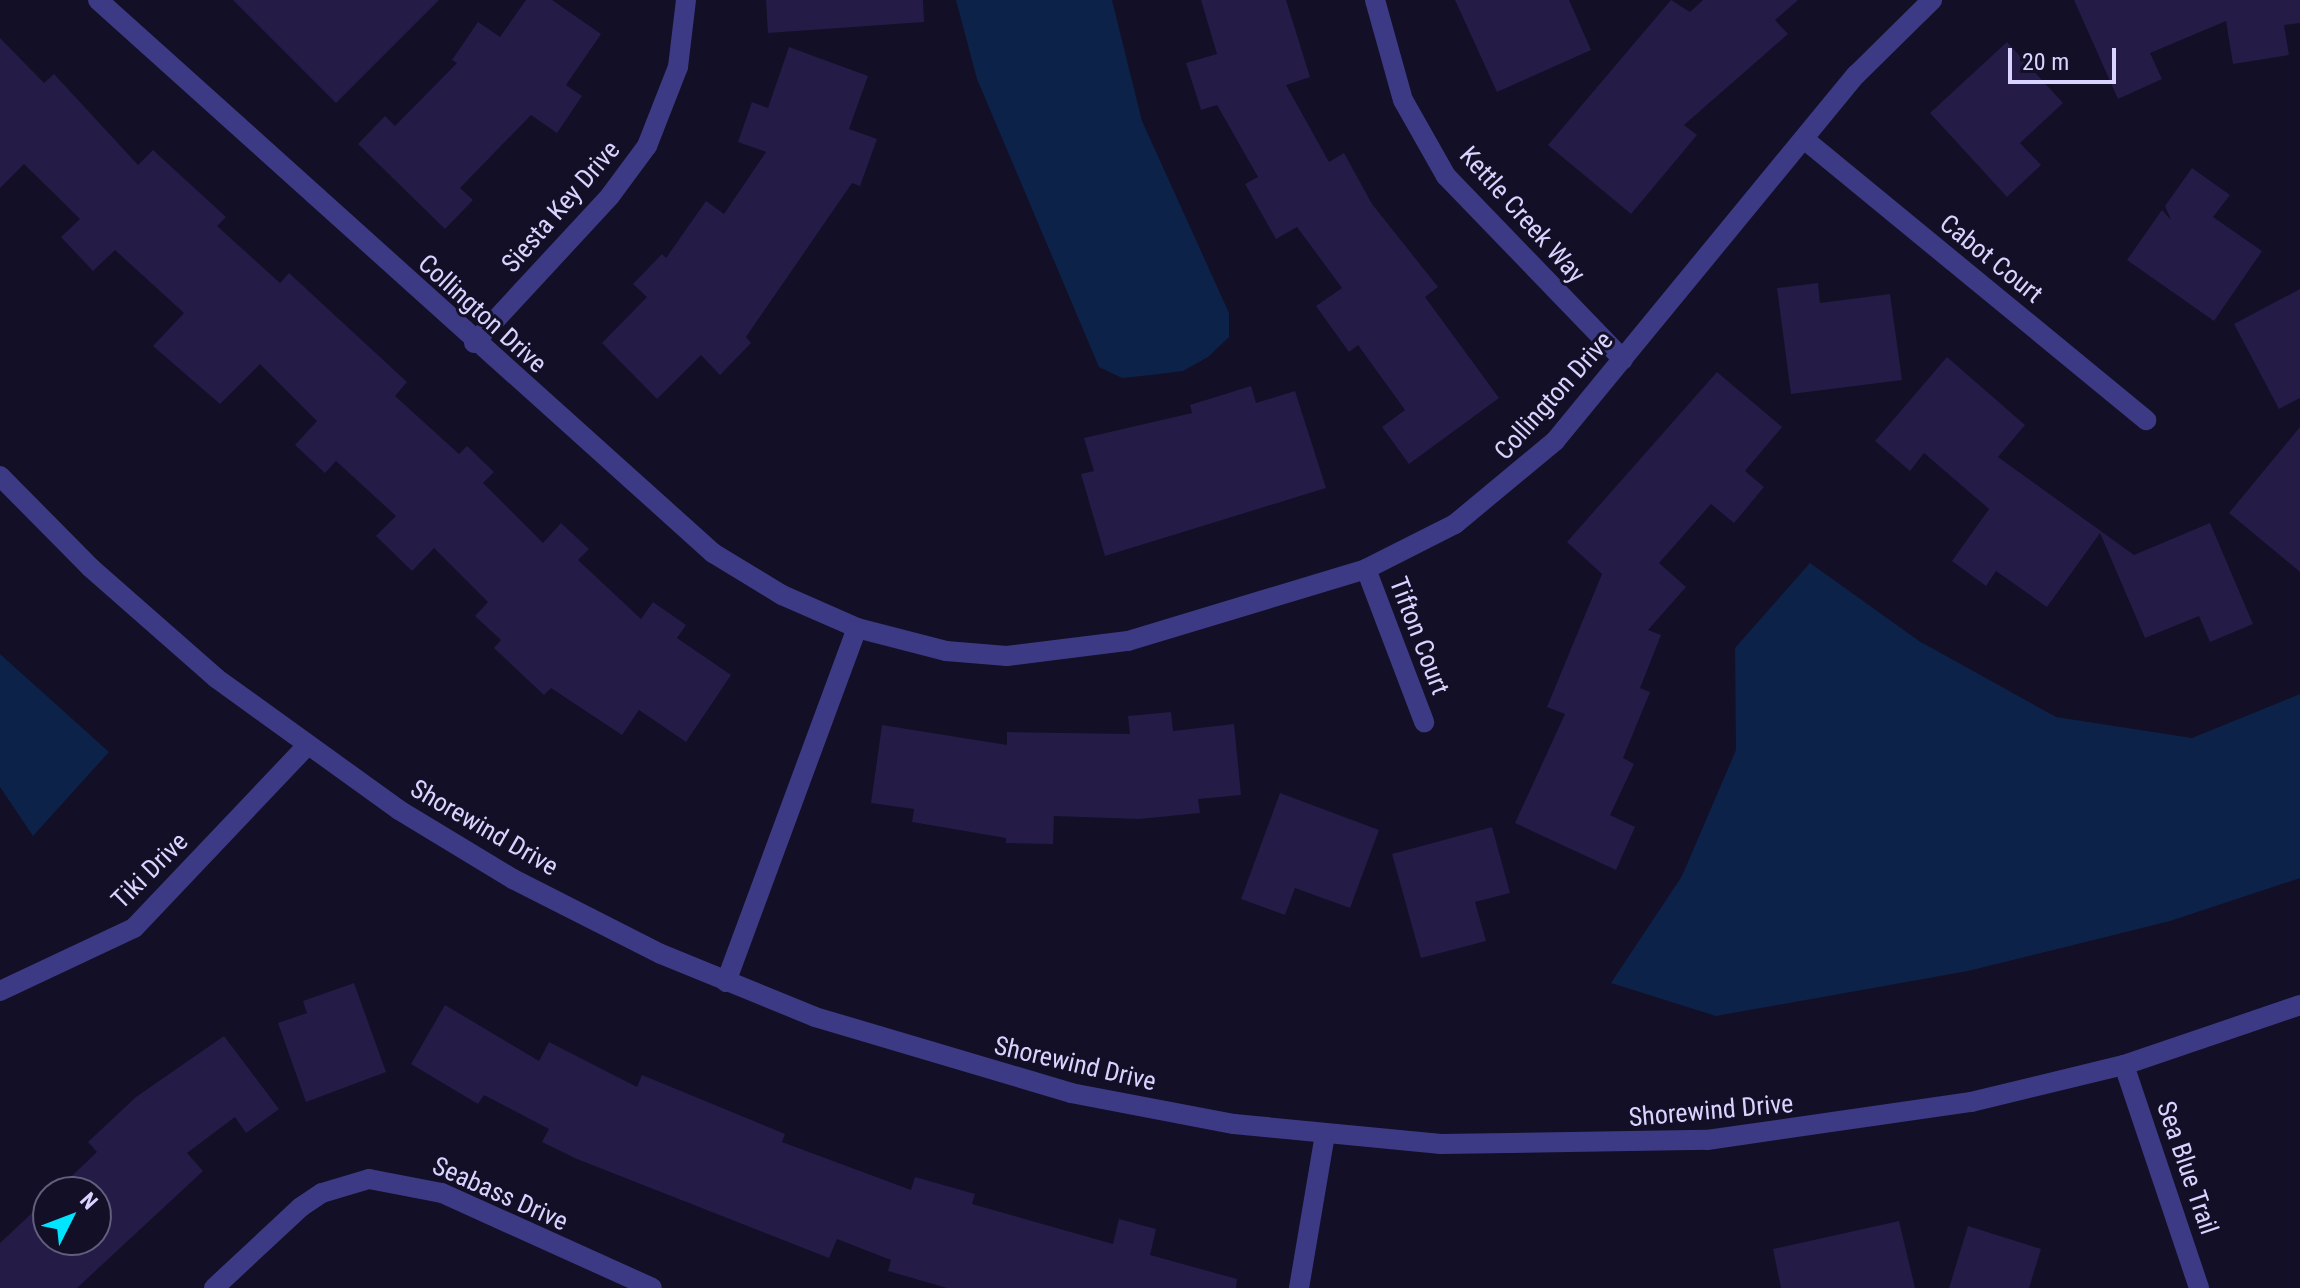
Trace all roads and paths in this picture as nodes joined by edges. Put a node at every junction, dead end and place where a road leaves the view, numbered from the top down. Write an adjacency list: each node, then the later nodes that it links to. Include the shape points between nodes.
1 (98, 0): 6 (street, Collington Drive)
2 (686, 0): 6 (street, Siesta Key Drive, via 678,67 647,146 610,196)
3 (1375, 0): 7 (street, Kettle Creek Way, via 1403,100 1446,176)
4 (1932, 0): 5 (street, Collington Drive, via 1891,37)
5 (1804, 139): 7 (street, Collington Drive); 8 (street, Cabot Court)
6 (474, 343): 11 (street, Collington Drive, via 713,553 782,595)
7 (1623, 359): 10 (street, Collington Drive, via 1508,485 1455,524)
8 (2146, 420)
9 (0, 476): 13 (street, Shorewind Drive, via 125,598)
10 (1366, 569): 11 (street, Collington Drive, via 1128,641 1068,653 946,651); 12 (street, Tifton Court)
11 (857, 628): 14 (street)
12 (1424, 722)
13 (307, 746): 14 (street, Shorewind Drive, via 513,879); 15 (street, Tiki Drive, via 134,928)
14 (726, 982): 18 (street, Shorewind Drive, via 942,1059 1071,1093)
15 (0, 991)
16 (2300, 1005): 17 (street, Shorewind Drive)
17 (2124, 1065): 18 (street, Shorewind Drive, via 1971,1102 1707,1140 1574,1146); 22 (street, Sea Blue Trail)
18 (1325, 1135): 21 (street)
19 (214, 1288): 20 (street, Seabass Drive, via 322,1193 394,1179 442,1193)
20 (652, 1288)
21 (1299, 1288)
22 (2199, 1288)

